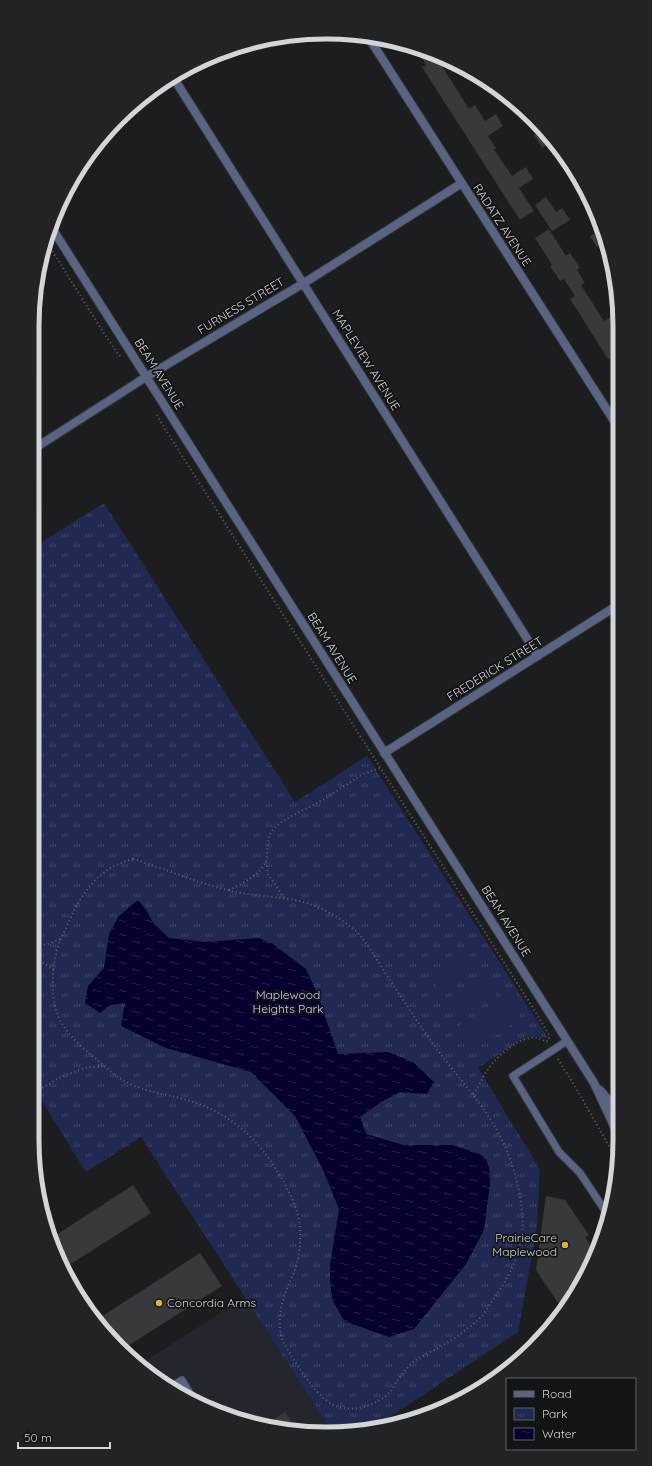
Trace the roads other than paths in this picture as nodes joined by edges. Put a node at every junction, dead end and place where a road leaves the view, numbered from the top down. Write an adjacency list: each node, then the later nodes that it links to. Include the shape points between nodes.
1 (372, 43): 3 (street, RADATZ AVENUE)
2 (176, 81): 5 (street, MAPLEVIEW AVENUE)
3 (462, 183): 5 (street, FURNESS STREET); 7 (street, RADATZ AVENUE)
4 (55, 232): 6 (street, BEAM AVENUE)
5 (304, 283): 6 (street, FURNESS STREET); 10 (street, MAPLEVIEW AVENUE)
6 (146, 377): 8 (street, FURNESS STREET); 11 (street, BEAM AVENUE)
7 (613, 420)
8 (39, 446)
9 (613, 608): 10 (street, FREDERICK STREET)
10 (538, 656): 11 (street, FREDERICK STREET)
11 (384, 753): 12 (street, BEAM AVENUE)
12 (567, 1041): 13 (street, BEAM AVENUE); 16 (lane, via 513,1076 559,1152 580,1172)
13 (594, 1083): 14 (street, BEAM AVENUE); 15 (street, BEAM AVENUE)
14 (613, 1105)
15 (613, 1124)
16 (604, 1209)
17 (175, 1384): 18 (lane, via 182,1380)
18 (190, 1393)

